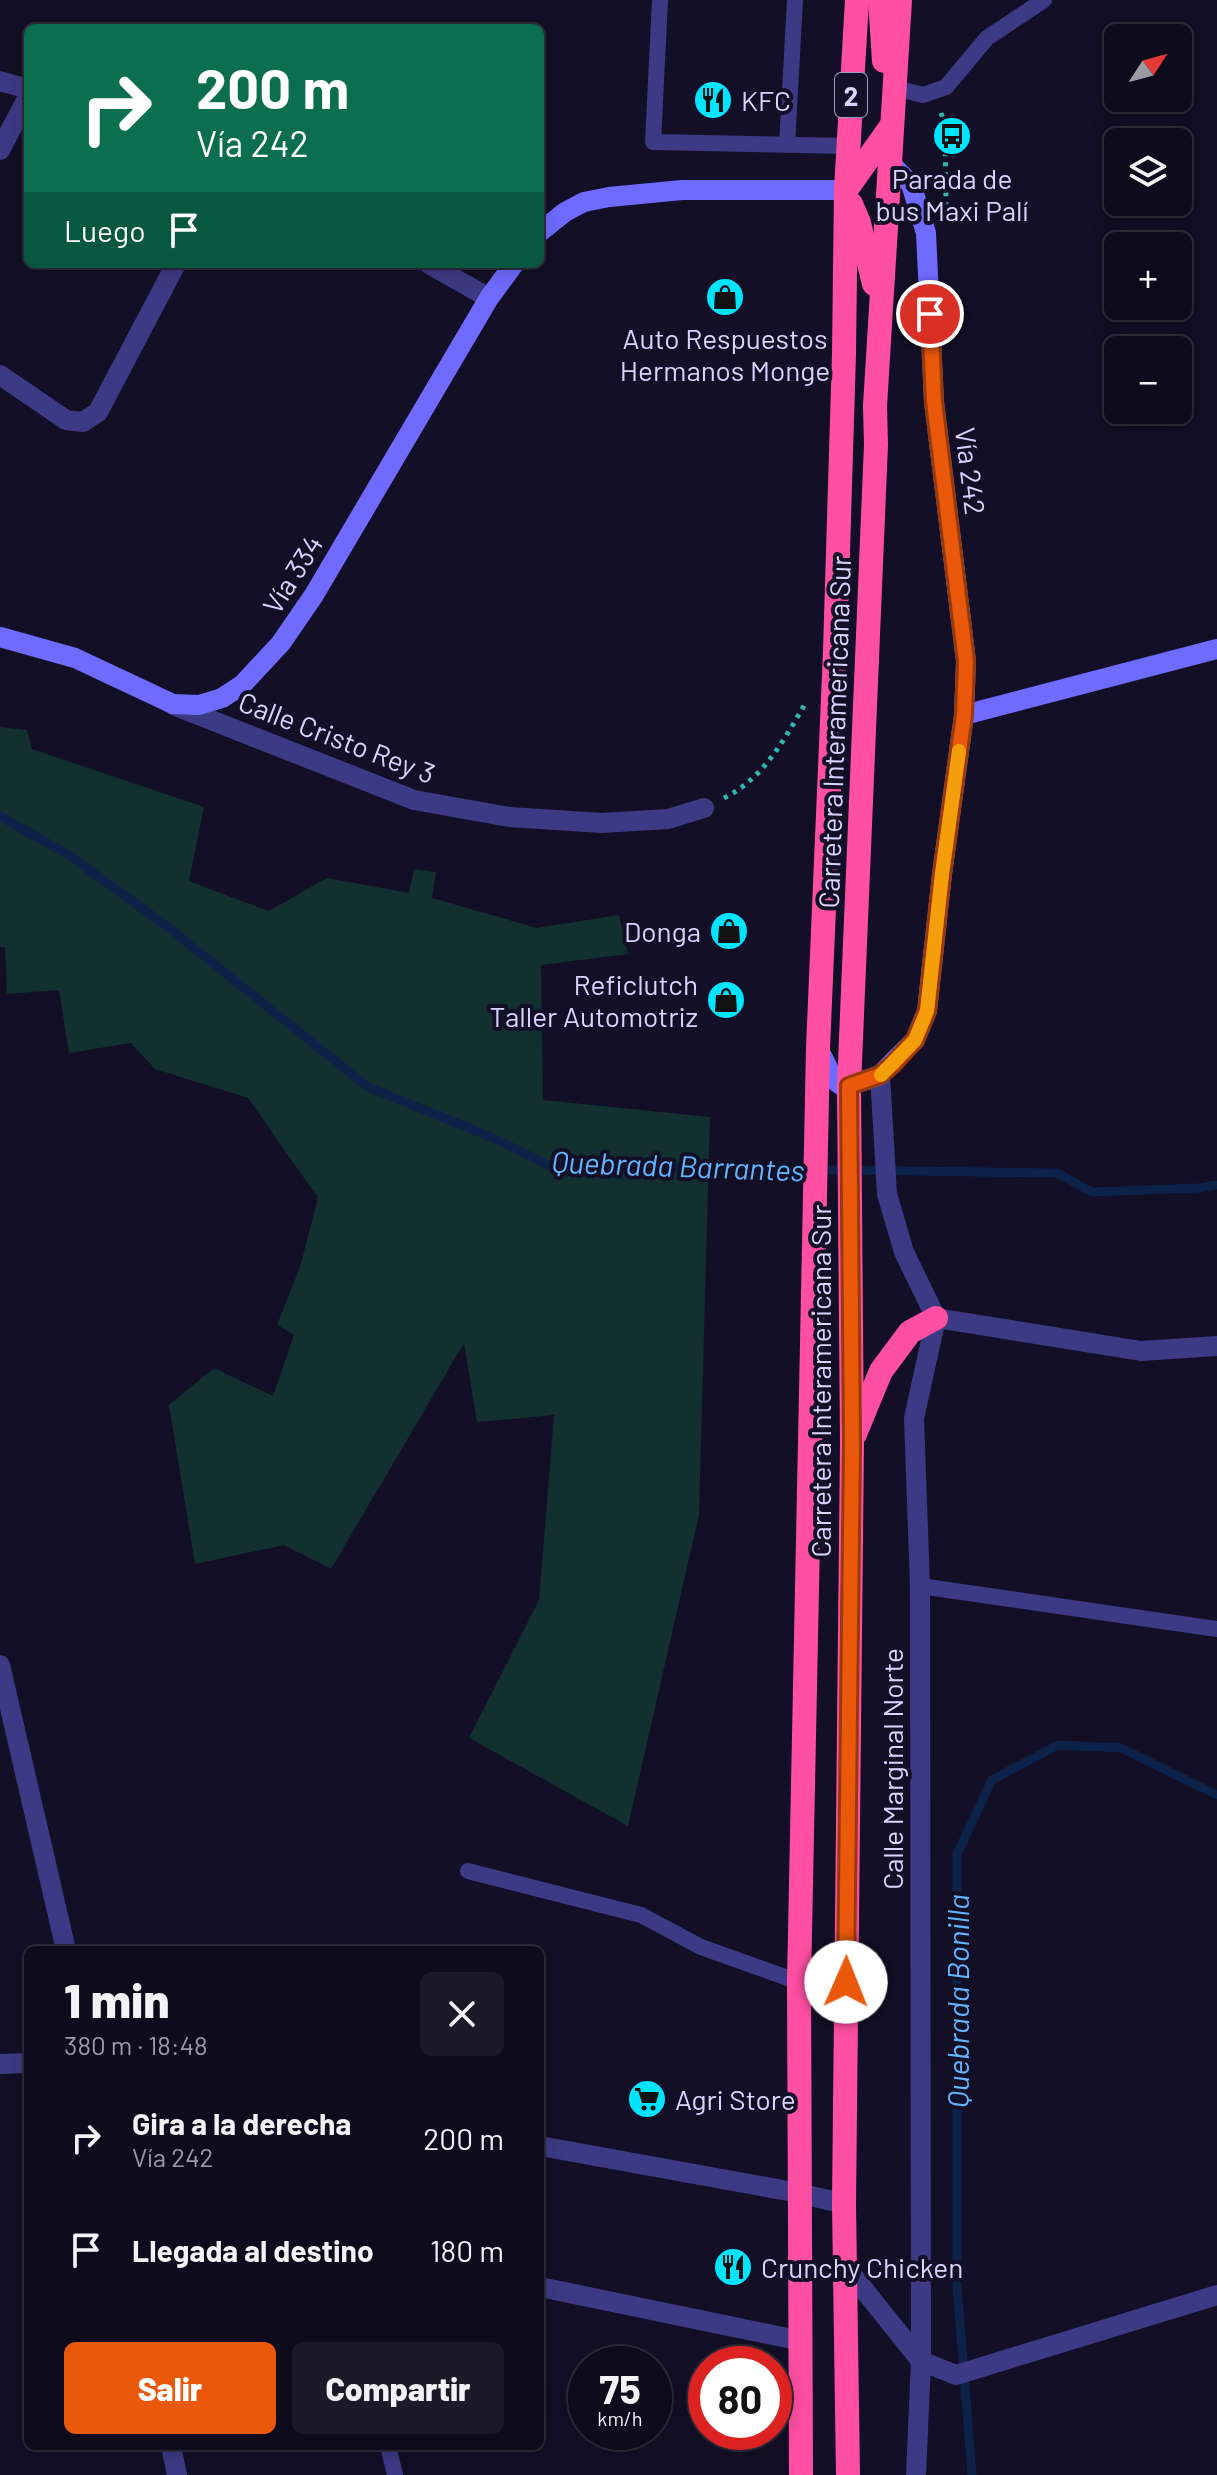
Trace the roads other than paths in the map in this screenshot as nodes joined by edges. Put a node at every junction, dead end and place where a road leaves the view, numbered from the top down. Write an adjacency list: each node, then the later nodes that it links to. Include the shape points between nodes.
1 (660, 0): 12 (lane, via 653,142)
2 (795, 0): 12 (lane)
3 (857, 0): 13 (highway, Carretera Interamericana Sur / 2)
4 (880, 0): 9 (highway, via 883,57)
5 (900, 0): 9 (highway, Carretera Interamericana Sur / 2)
6 (1044, 0): 9 (lane, via 987,38 946,87 923,95)
7 (0, 81): 8 (street)
8 (24, 88)
9 (895, 88): 11 (highway, Carretera Interamericana Sur / 2)
10 (24, 105): 14 (street)
11 (892, 125): 15 (highway, Carretera Interamericana Sur / 2); 16 (highway)
12 (787, 145): 13 (lane)
13 (848, 146): 16 (highway, Carretera Interamericana Sur / 2)
14 (0, 150)
15 (890, 163): 22 (highway, Carretera Interamericana Sur / 2); 27 (main road, Vía 242, via 911,184 926,233 934,402 966,661)
16 (846, 190): 17 (main road, via 682,190 609,197 584,202); 22 (highway, via 874,283); 29 (highway, Carretera Interamericana Sur / 2, via 835,651)
17 (544, 229)
18 (174, 268): 23 (street, via 98,412 83,422 66,420)
19 (436, 268): 21 (street)
20 (511, 268): 21 (main road, Vía 334)
21 (489, 298): 26 (main road, Vía 334, via 281,643 242,685 222,698 199,705)
22 (879, 334): 31 (highway, Carretera Interamericana Sur / 2)
23 (0, 375)
24 (0, 637): 26 (main road, Vía 334, via 75,658)
25 (1217, 649): 27 (main road)
26 (173, 704): 28 (street, Calle Cristo Rey 3, via 414,800 509,817 602,823 668,819)
27 (964, 715): 30 (main road, Vía 242, via 927,1011 915,1040)
28 (704, 808)
29 (818, 1048): 31 (main road, via 834,1080); 40 (highway, Carretera Interamericana Sur / 2)
30 (880, 1075): 31 (main road, Vía 242); 32 (street, via 887,1194 904,1252)
31 (849, 1086): 34 (highway, Carretera Interamericana Sur / 2)
32 (936, 1318): 33 (street, via 1141,1351); 34 (highway, via 910,1332 881,1371); 35 (street, Calle Marginal Norte, via 914,1418)
33 (1217, 1346)
34 (852, 1443): 45 (highway, Carretera Interamericana Sur / 2)
35 (920, 1586): 36 (lane); 50 (street, Calle Marginal Norte)
36 (1217, 1629)
37 (0, 1665): 39 (street)
38 (468, 1871): 40 (lane, via 641,1915 701,1947)
39 (65, 1946)
40 (799, 1982): 44 (highway, Carretera Interamericana Sur / 2)
41 (24, 2063): 42 (street)
42 (0, 2064)
43 (544, 2147): 44 (street)
44 (799, 2193): 45 (street); 49 (highway, Carretera Interamericana Sur / 2)
45 (844, 2204): 46 (highway, Carretera Interamericana Sur / 2)
46 (845, 2266): 50 (street); 56 (highway, Carretera Interamericana Sur / 2)
47 (544, 2288): 49 (street)
48 (1217, 2295): 50 (street, via 956,2375)
49 (802, 2341): 55 (highway, Carretera Interamericana Sur / 2)
50 (921, 2361): 57 (street, Calle Marginal Norte)
51 (172, 2450): 53 (street)
52 (389, 2450): 54 (lane)
53 (177, 2475)
54 (395, 2475)
55 (801, 2475)
56 (848, 2475)
57 (916, 2475)

